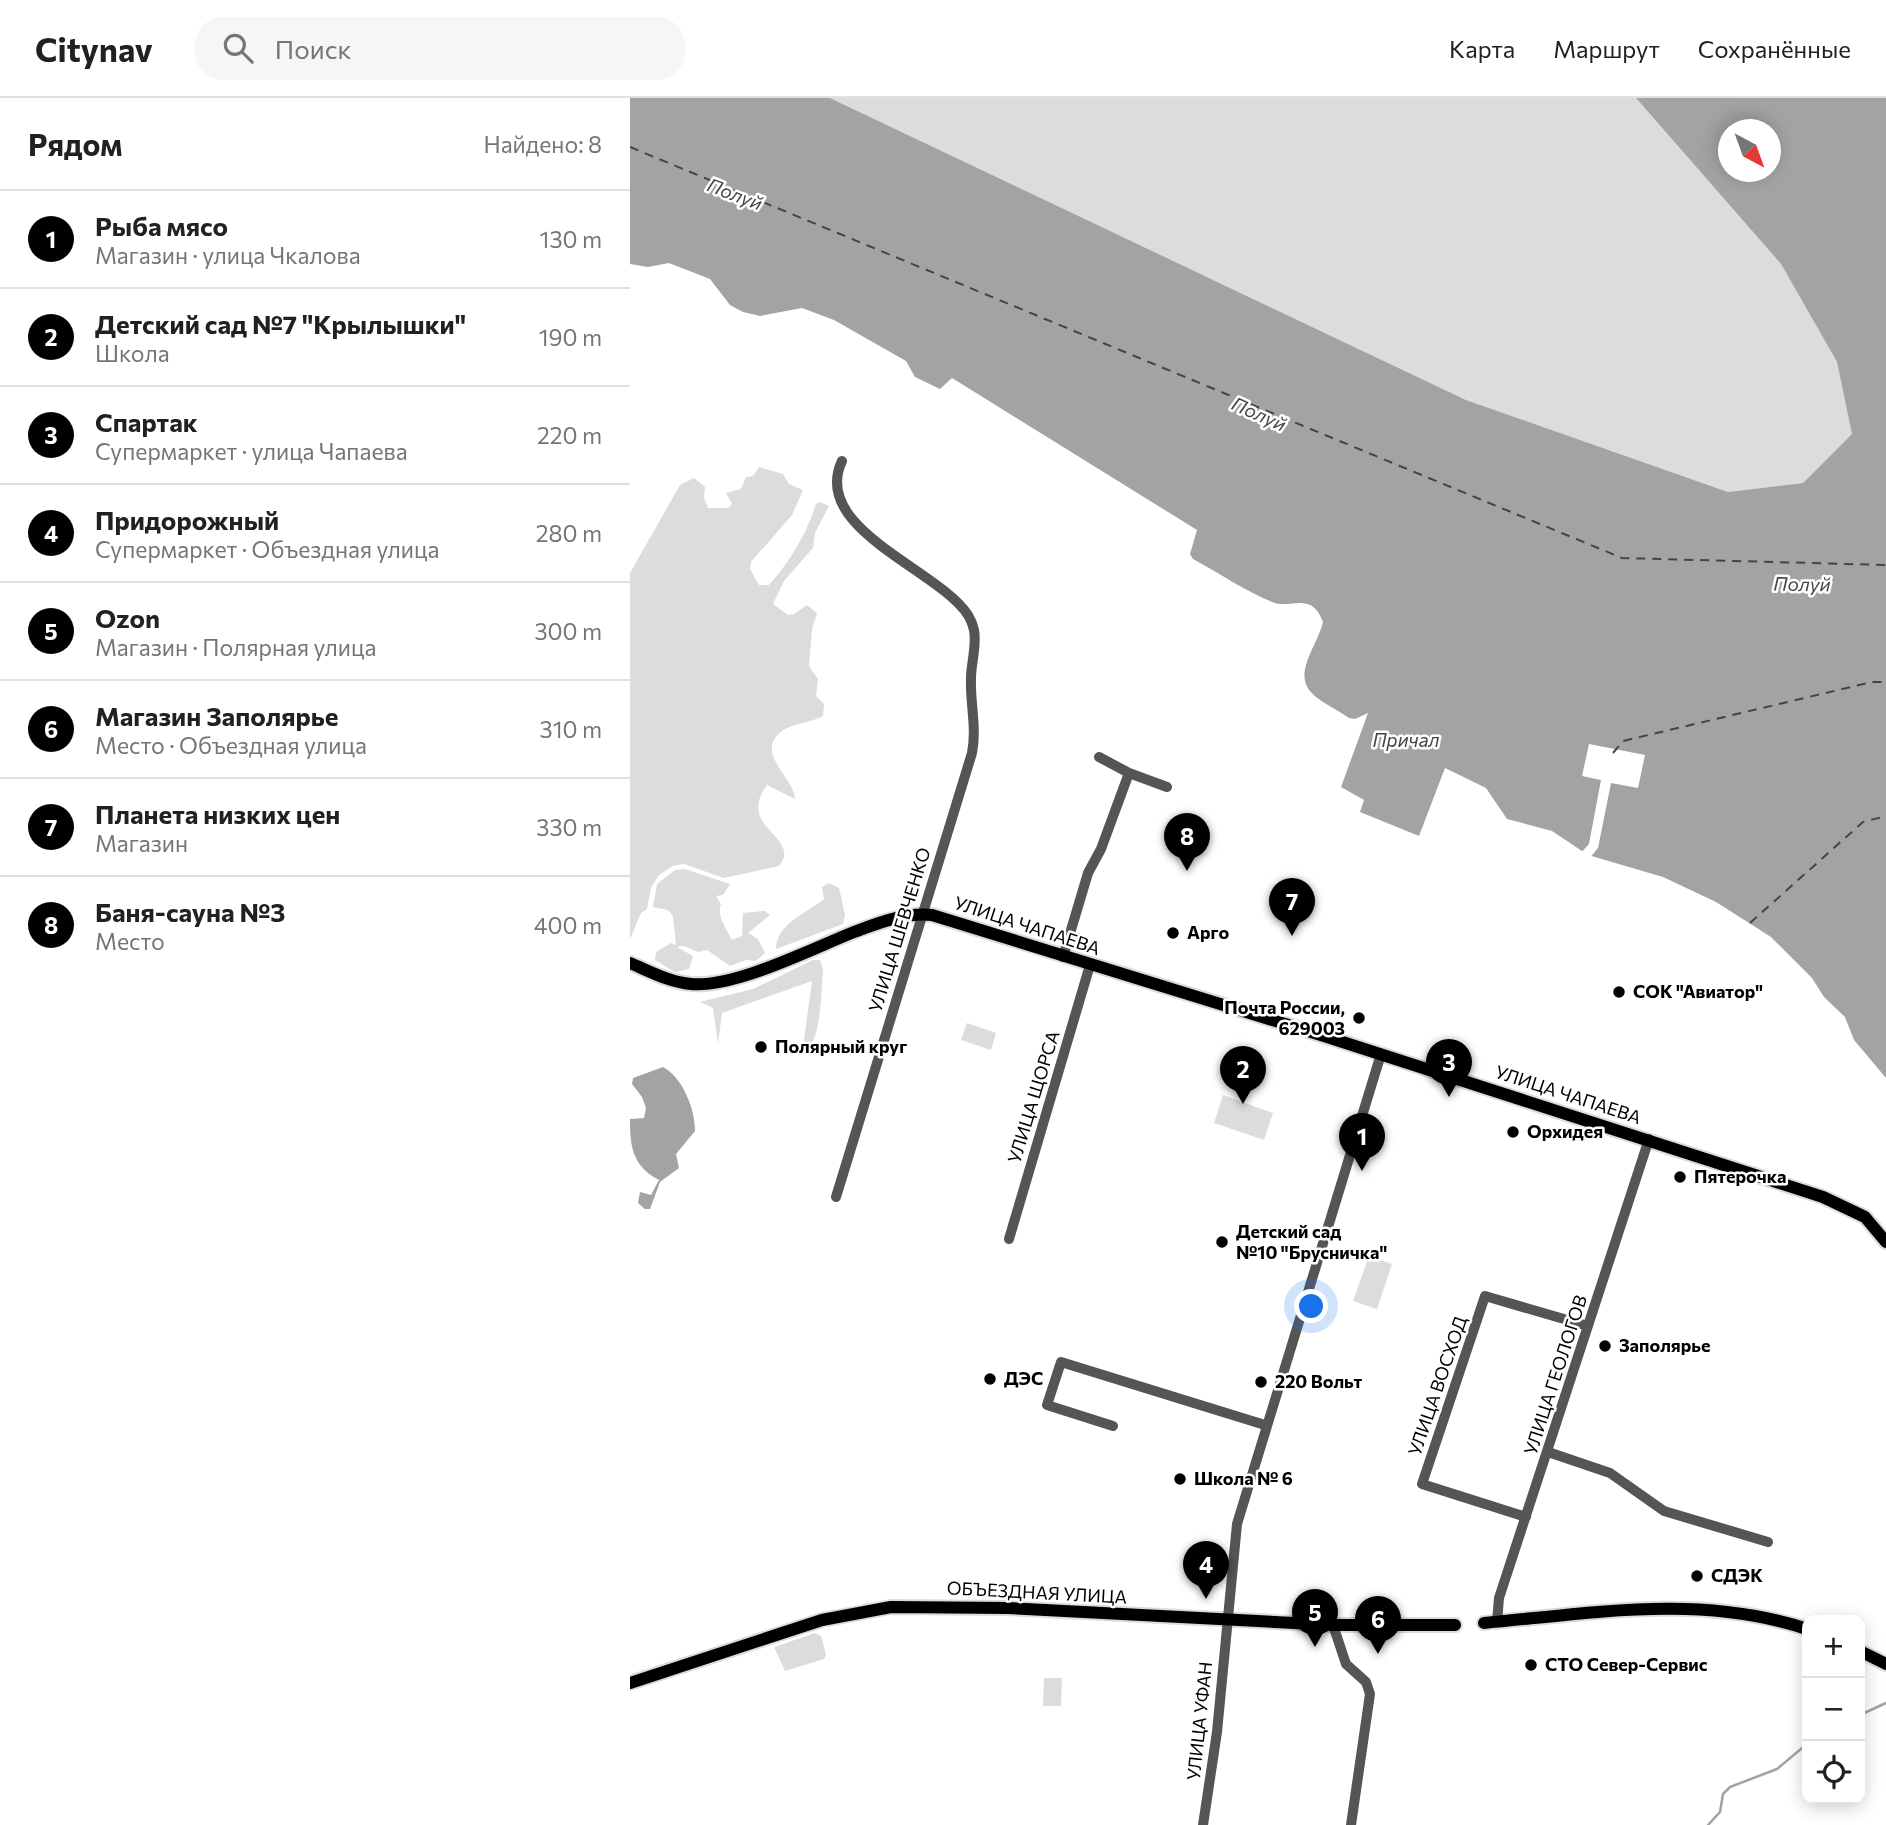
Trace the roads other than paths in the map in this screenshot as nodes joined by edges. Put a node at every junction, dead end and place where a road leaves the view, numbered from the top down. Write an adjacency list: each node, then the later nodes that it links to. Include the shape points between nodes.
1 (842, 461): 5 (street, УЛИЦА ШЕВЧЕНКО, via 837,472 838,495 855,523 941,588 971,622 975,641 972,753)
2 (1099, 757): 3 (street)
3 (1129, 773): 4 (street); 6 (street, via 1088,873)
4 (1167, 787)
5 (921, 915): 6 (main road, УЛИЦА ЧАПАЕВА, via 945,918); 7 (main road, УЛИЦА ЧАПАЕВА, via 864,929 715,984 677,982); 11 (street, УЛИЦА ШЕВЧЕНКО)
6 (1063, 957): 8 (main road, УЛИЦА ЧАПАЕВА)
7 (630, 963)
8 (1090, 965): 9 (main road, УЛИЦА ЧАПАЕВА); 12 (street, УЛИЦА ЩОРСА)
9 (1381, 1054): 10 (main road, УЛИЦА ЧАПАЕВА); 15 (street, УЛИЦА УФАН)
10 (1649, 1139): 13 (main road, УЛИЦА ЧАПАЕВА, via 1833,1200 1865,1217); 14 (street, УЛИЦА ГЕОЛОГОВ)
11 (836, 1197)
12 (1009, 1239)
13 (1886, 1242)
14 (1588, 1325): 17 (street, УЛИЦА ГЕОЛОГОВ); 18 (street, УЛИЦА ВОСХОД, via 1485,1296 1422,1484)
15 (1265, 1425): 16 (street, via 1061,1362 1047,1405); 20 (street, УЛИЦА УФАН, via 1237,1524)
16 (1113, 1426)
17 (1548, 1452): 18 (street, УЛИЦА ГЕОЛОГОВ); 19 (street, via 1610,1473 1664,1511)
18 (1526, 1517): 21 (street, УЛИЦА ГЕОЛОГОВ)
19 (1768, 1542)
20 (1225, 1619): 22 (main road, ОБЪЕЗДНАЯ УЛИЦА); 27 (main road, ОБЪЕЗДНАЯ УЛИЦА, via 982,1606 891,1607 822,1620); 28 (street, УЛИЦА УФАН, via 1217,1732)
21 (1490, 1622): 24 (main road, via 1678,1607 1735,1612)
22 (1334, 1625): 23 (main road, ОБЪЕЗДНАЯ УЛИЦА); 29 (street, via 1346,1664 1366,1682 1370,1694)
23 (1454, 1625)
24 (1802, 1628)
25 (1865, 1654): 26 (main road)
26 (1886, 1664)
27 (630, 1683)
28 (1203, 1825)
29 (1351, 1825)

